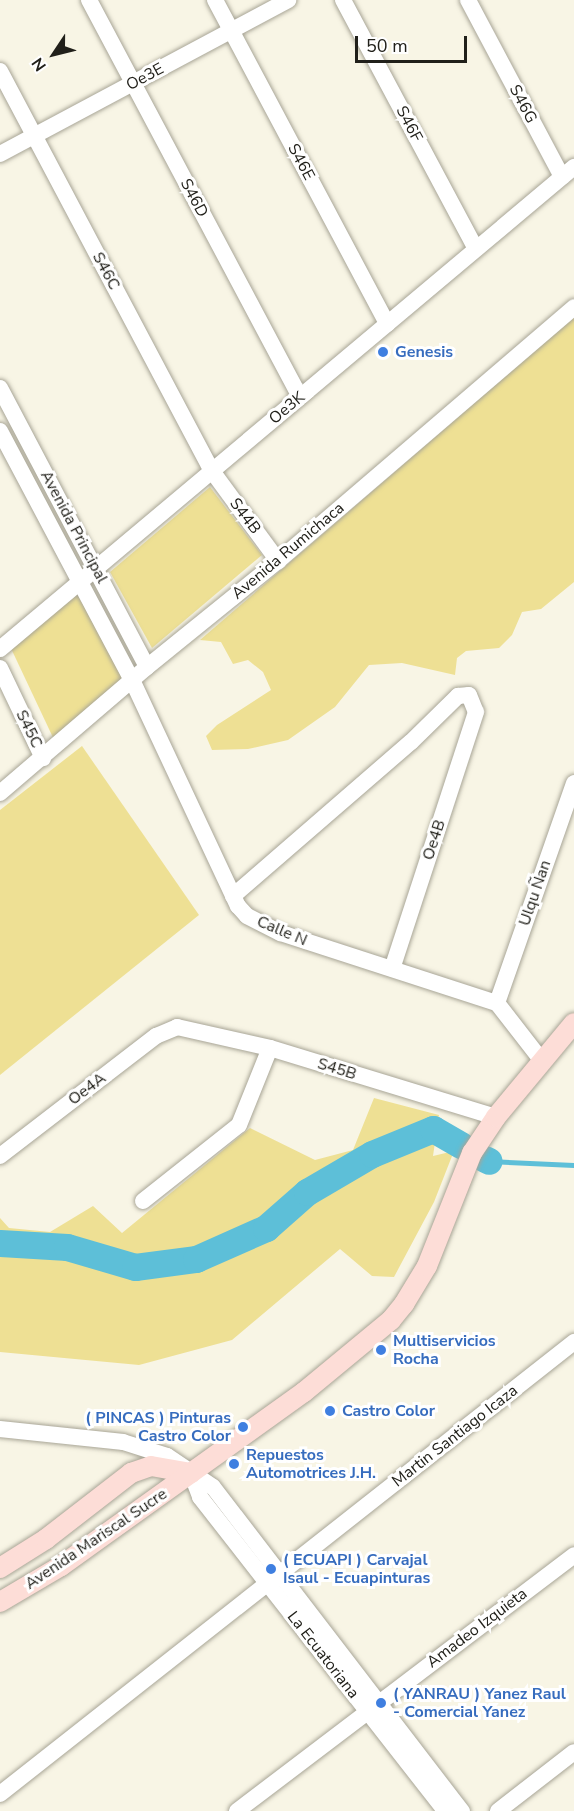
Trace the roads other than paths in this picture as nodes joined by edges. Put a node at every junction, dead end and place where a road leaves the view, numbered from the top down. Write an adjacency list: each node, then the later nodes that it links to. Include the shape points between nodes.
1 (88, 0): 8 (street, S46D)
2 (215, 0): 6 (street, S46E)
3 (289, 0): 6 (street, Oe3E)
4 (343, 0): 12 (street, S46F)
5 (468, 0): 11 (street, S46G)
6 (231, 31): 8 (street, Oe3E); 14 (street, S46E)
7 (0, 71): 9 (street, S46C)
8 (133, 83): 9 (street, Oe3E); 16 (street, S46D)
9 (34, 136): 10 (street, Oe3E); 18 (street, S46C)
10 (0, 154)
11 (568, 172): 12 (street, Oe3K)
12 (476, 249): 14 (street, Oe3K)
13 (574, 307): 19 (street, Avenida Rumichaca)
14 (387, 324): 16 (street, Oe3K)
15 (0, 388): 20 (street, Avenida Principal)
16 (300, 396): 18 (street, Oe3K)
17 (0, 431): 21 (street, Avenida Principal)
18 (212, 471): 19 (street, S44B); 20 (street, Oe3K)
19 (278, 561): 23 (street, Avenida Rumichaca)
20 (96, 568): 21 (street, Oe3K); 23 (street, Avenida Principal)
21 (81, 581): 22 (street, Oe3K); 25 (street, Avenida Principal)
22 (0, 649)
23 (147, 667): 25 (street, Avenida Rumichaca)
24 (0, 668): 26 (street, S45C)
25 (132, 680): 26 (street, Avenida Rumichaca); 29 (street, Calle N)
26 (43, 758): 28 (street, Avenida Rumichaca)
27 (574, 783): 31 (street, Ulqu Ñan)
28 (0, 793)
29 (233, 896): 30 (street, Calle N, via 248,916 263,926); 30 (street, Oe4B, via 411,742 458,696 469,695 476,712)
30 (392, 969): 31 (street, Calle N)
31 (496, 1003): 35 (street)
32 (574, 1023): 35 (main road, Avenida Mariscal Sucre)
33 (177, 1027): 34 (street, S45B); 37 (street, Oe4A, via 156,1036)
34 (270, 1048): 36 (street, S45B); 38 (street, via 239,1125)
35 (542, 1061): 36 (main road, Avenida Mariscal Sucre)
36 (496, 1118): 41 (main road, Avenida Mariscal Sucre, via 472,1153 427,1266 391,1320 304,1392)
37 (0, 1156)
38 (143, 1201)
39 (574, 1342): 44 (street, Martin Santiago Icaza)
40 (0, 1429): 41 (street, via 123,1442 167,1456)
41 (191, 1473): 43 (main road, Avenida Mariscal Sucre, via 151,1466 131,1473 46,1539); 44 (street, La Ecuatoriana, via 200,1497); 45 (main road, Avenida Mariscal Sucre, via 61,1566)
42 (574, 1555): 46 (street, Amadeo Izquieta)
43 (0, 1568)
44 (273, 1579): 46 (street, La Ecuatoriana); 48 (street, Martin Santiago Icaza)
45 (0, 1602)
46 (374, 1707): 49 (street, Amadeo Izquieta); 50 (street, La Ecuatoriana); 51 (street)
47 (574, 1752): 52 (street)
48 (0, 1794)
49 (237, 1811)
50 (445, 1811)
51 (462, 1811)
52 (498, 1811)

